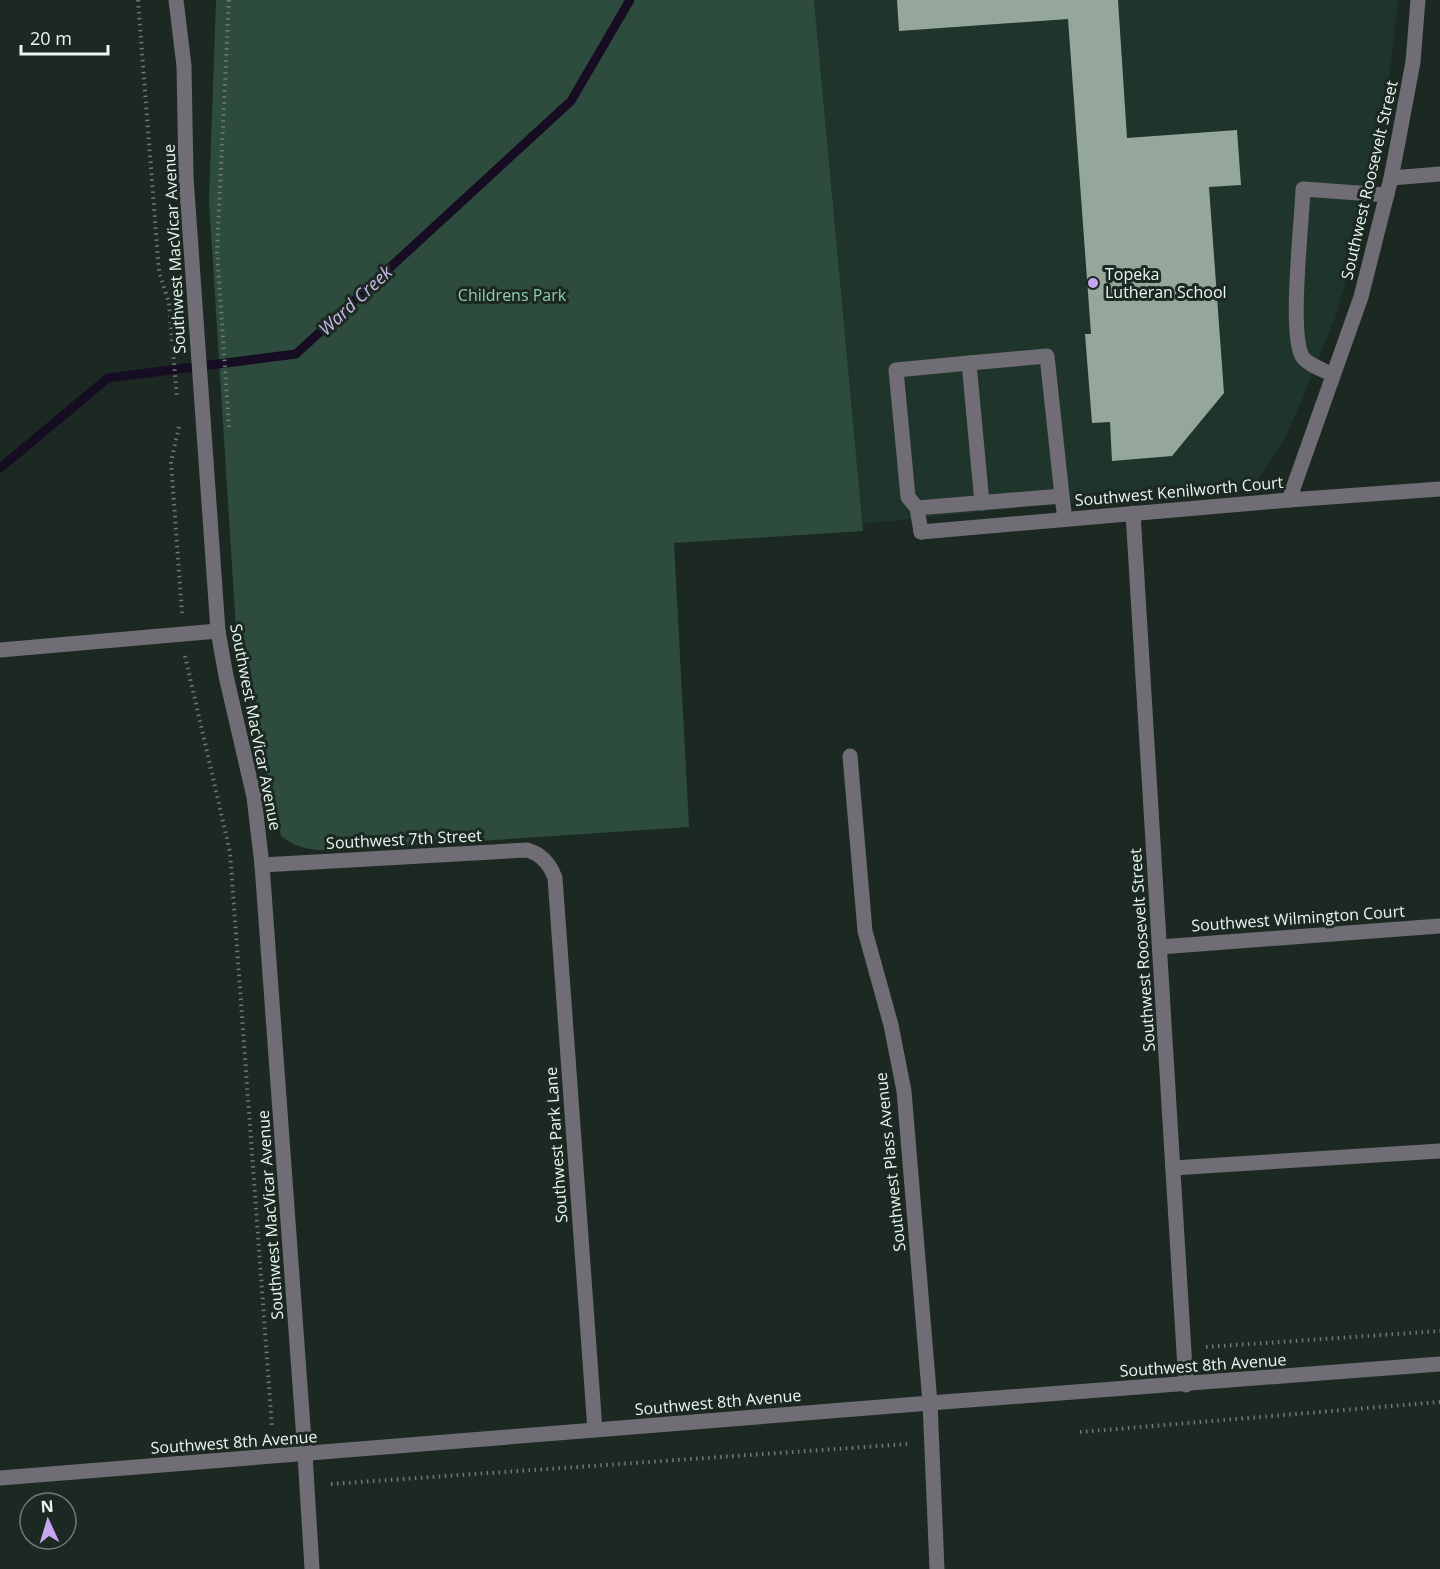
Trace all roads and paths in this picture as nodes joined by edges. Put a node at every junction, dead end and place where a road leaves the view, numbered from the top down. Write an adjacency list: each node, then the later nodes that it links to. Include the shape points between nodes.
1 (138, 0): 10 (path, via 159,272 169,303)
2 (176, 0): 20 (street, Southwest MacVicar Avenue, via 184,66 186,177)
3 (229, 0): 12 (path, via 218,251)
4 (1418, 0): 6 (street, Southwest Roosevelt Street, via 1413,62)
5 (1440, 174): 6 (street)
6 (1391, 177): 7 (street, Southwest Roosevelt Street)
7 (1387, 195): 9 (street, Southwest Roosevelt Street, via 1361,297); 9 (street, via 1303,189 1297,346 1303,359)
8 (969, 363): 14 (street, via 1047,356); 16 (street); 17 (street, via 896,370 908,497)
9 (1333, 375): 15 (street, Southwest Roosevelt Street)
10 (177, 407)
11 (178, 419): 21 (path, via 171,462)
12 (229, 427)
13 (1440, 489): 15 (street, Southwest Kenilworth Court)
14 (1062, 496): 16 (street); 19 (street)
15 (1288, 500): 18 (street, Southwest Kenilworth Court)
16 (982, 503): 17 (street)
17 (917, 508): 19 (street, Southwest Kenilworth Court, via 921,532)
18 (1132, 513): 19 (street, Southwest Kenilworth Court); 27 (street, Southwest Roosevelt Street)
19 (1065, 519)
20 (218, 631): 21 (street); 25 (street, Southwest MacVicar Avenue, via 254,797)
21 (183, 634): 22 (street); 36 (path, via 185,662 230,852)
22 (0, 650)
23 (850, 756): 34 (street, Southwest Plass Avenue, via 865,931 904,1091)
24 (545, 861): 25 (street, Southwest 7th Street, via 527,850); 37 (street, Southwest Park Lane, via 555,878)
25 (262, 865): 40 (street, Southwest MacVicar Avenue)
26 (1440, 926): 27 (street, Southwest Wilmington Court)
27 (1160, 947): 29 (street, Southwest Roosevelt Street)
28 (1440, 1151): 29 (street)
29 (1173, 1168): 33 (street, Southwest Roosevelt Street)
30 (1440, 1331): 31 (path)
31 (1206, 1347)
32 (1440, 1364): 33 (street, Southwest 8th Avenue)
33 (1186, 1385): 34 (street, Southwest 8th Avenue)
34 (930, 1402): 37 (street, Southwest 8th Avenue); 44 (street, Southwest Plass Avenue)
35 (1440, 1402): 38 (path)
36 (272, 1427)
37 (595, 1430): 40 (street, Southwest 8th Avenue)
38 (1080, 1432)
39 (908, 1444): 42 (path)
40 (305, 1454): 41 (street, Southwest 8th Avenue); 43 (street, Southwest MacVicar Avenue)
41 (0, 1478)
42 (331, 1484)
43 (312, 1569)
44 (937, 1569)

